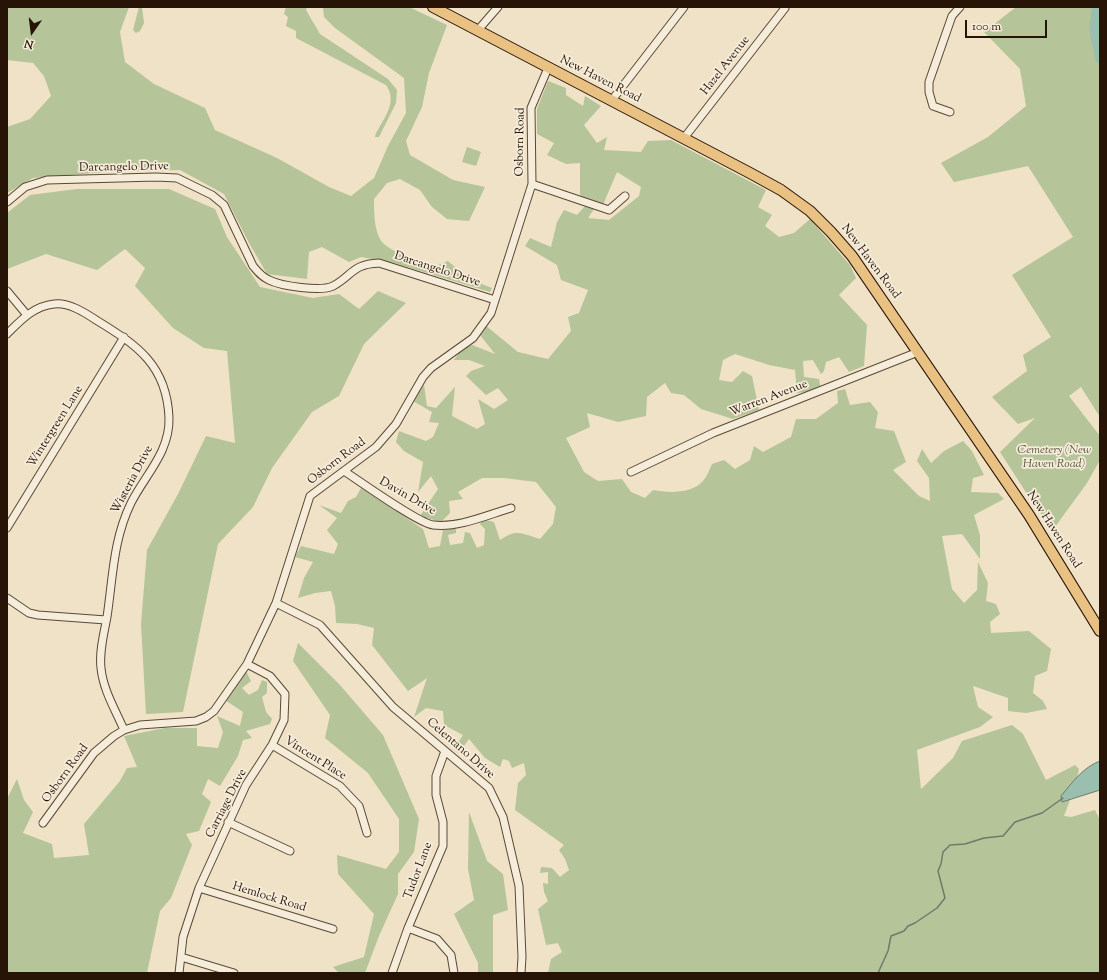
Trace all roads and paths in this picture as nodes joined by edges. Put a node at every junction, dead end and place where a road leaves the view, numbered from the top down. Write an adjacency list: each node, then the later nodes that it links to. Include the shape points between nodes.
1 (433, 7): 6 (main road, New Haven Road)
2 (498, 7): 6 (street)
3 (684, 7): 8 (street)
4 (960, 7): 9 (street, via 952,16 928,82 928,92 933,106)
5 (784, 8): 10 (street, Hazel Avenue)
6 (478, 30): 7 (main road, New Haven Road)
7 (548, 68): 8 (main road, New Haven Road); 11 (street, Osborn Road, via 531,108)
8 (612, 100): 10 (main road, New Haven Road)
9 (950, 112)
10 (684, 138): 19 (main road, New Haven Road, via 781,190 810,211 852,256)
11 (532, 184): 12 (street, via 609,210); 15 (street, Osborn Road)
12 (625, 196)
13 (7, 202): 15 (street, Darcangelo Drive, via 25,187 47,180 177,178 218,199 224,205 253,266 259,274 270,281 315,289 324,288 333,286 360,266 378,263)
14 (7, 291): 16 (street)
15 (495, 300): 20 (street, Osborn Road, via 491,313 473,338 430,368 396,424 376,447)
16 (27, 315): 17 (street, Wisteria Drive); 18 (street, Wisteria Drive, via 55,303 68,305)
17 (7, 334)
18 (124, 337): 23 (street, Wintergreen Lane); 26 (street, Wisteria Drive, via 144,353 158,372 165,390 169,420 164,447 132,501 116,543)
19 (918, 352): 21 (street, Warren Avenue, via 713,433); 27 (main road, New Haven Road, via 1029,515)
20 (344, 472): 22 (street, Davin Drive, via 432,525 462,523); 25 (street, Osborn Road, via 310,496)
21 (631, 472)
22 (511, 508)
23 (7, 528)
24 (7, 598): 26 (street, via 29,613 38,615)
25 (276, 604): 28 (street, Osborn Road); 31 (street, Celentano Drive, via 320,625 393,707)
26 (106, 620): 29 (street, Wisteria Drive, via 100,667 103,681)
27 (1100, 631)
28 (247, 664): 29 (street, Osborn Road, via 214,711 206,717 196,721 140,725); 30 (street, Carriage Drive, via 270,676 285,694 284,720)
29 (124, 730): 33 (street, Osborn Road, via 94,753)
30 (272, 745): 32 (street, Carriage Drive, via 246,785); 34 (street, Vincent Place, via 340,786 359,806)
31 (445, 751): 37 (street, Tudor Lane, via 436,776 436,795 443,822 442,846); 44 (street, Celentano Drive, via 489,788 503,817 519,886)
32 (228, 822): 35 (street); 36 (street, Carriage Drive)
33 (43, 823)
34 (367, 833)
35 (290, 851)
36 (199, 888): 38 (street, Hemlock Road); 39 (street, Carriage Drive, via 184,937)
37 (408, 928): 42 (street, Tudor Lane); 43 (street, via 437,940 452,955)
38 (333, 929)
39 (181, 957): 40 (street, Carriage Drive); 41 (street)
40 (179, 973)
41 (234, 973)
42 (392, 973)
43 (454, 973)
44 (521, 973)

